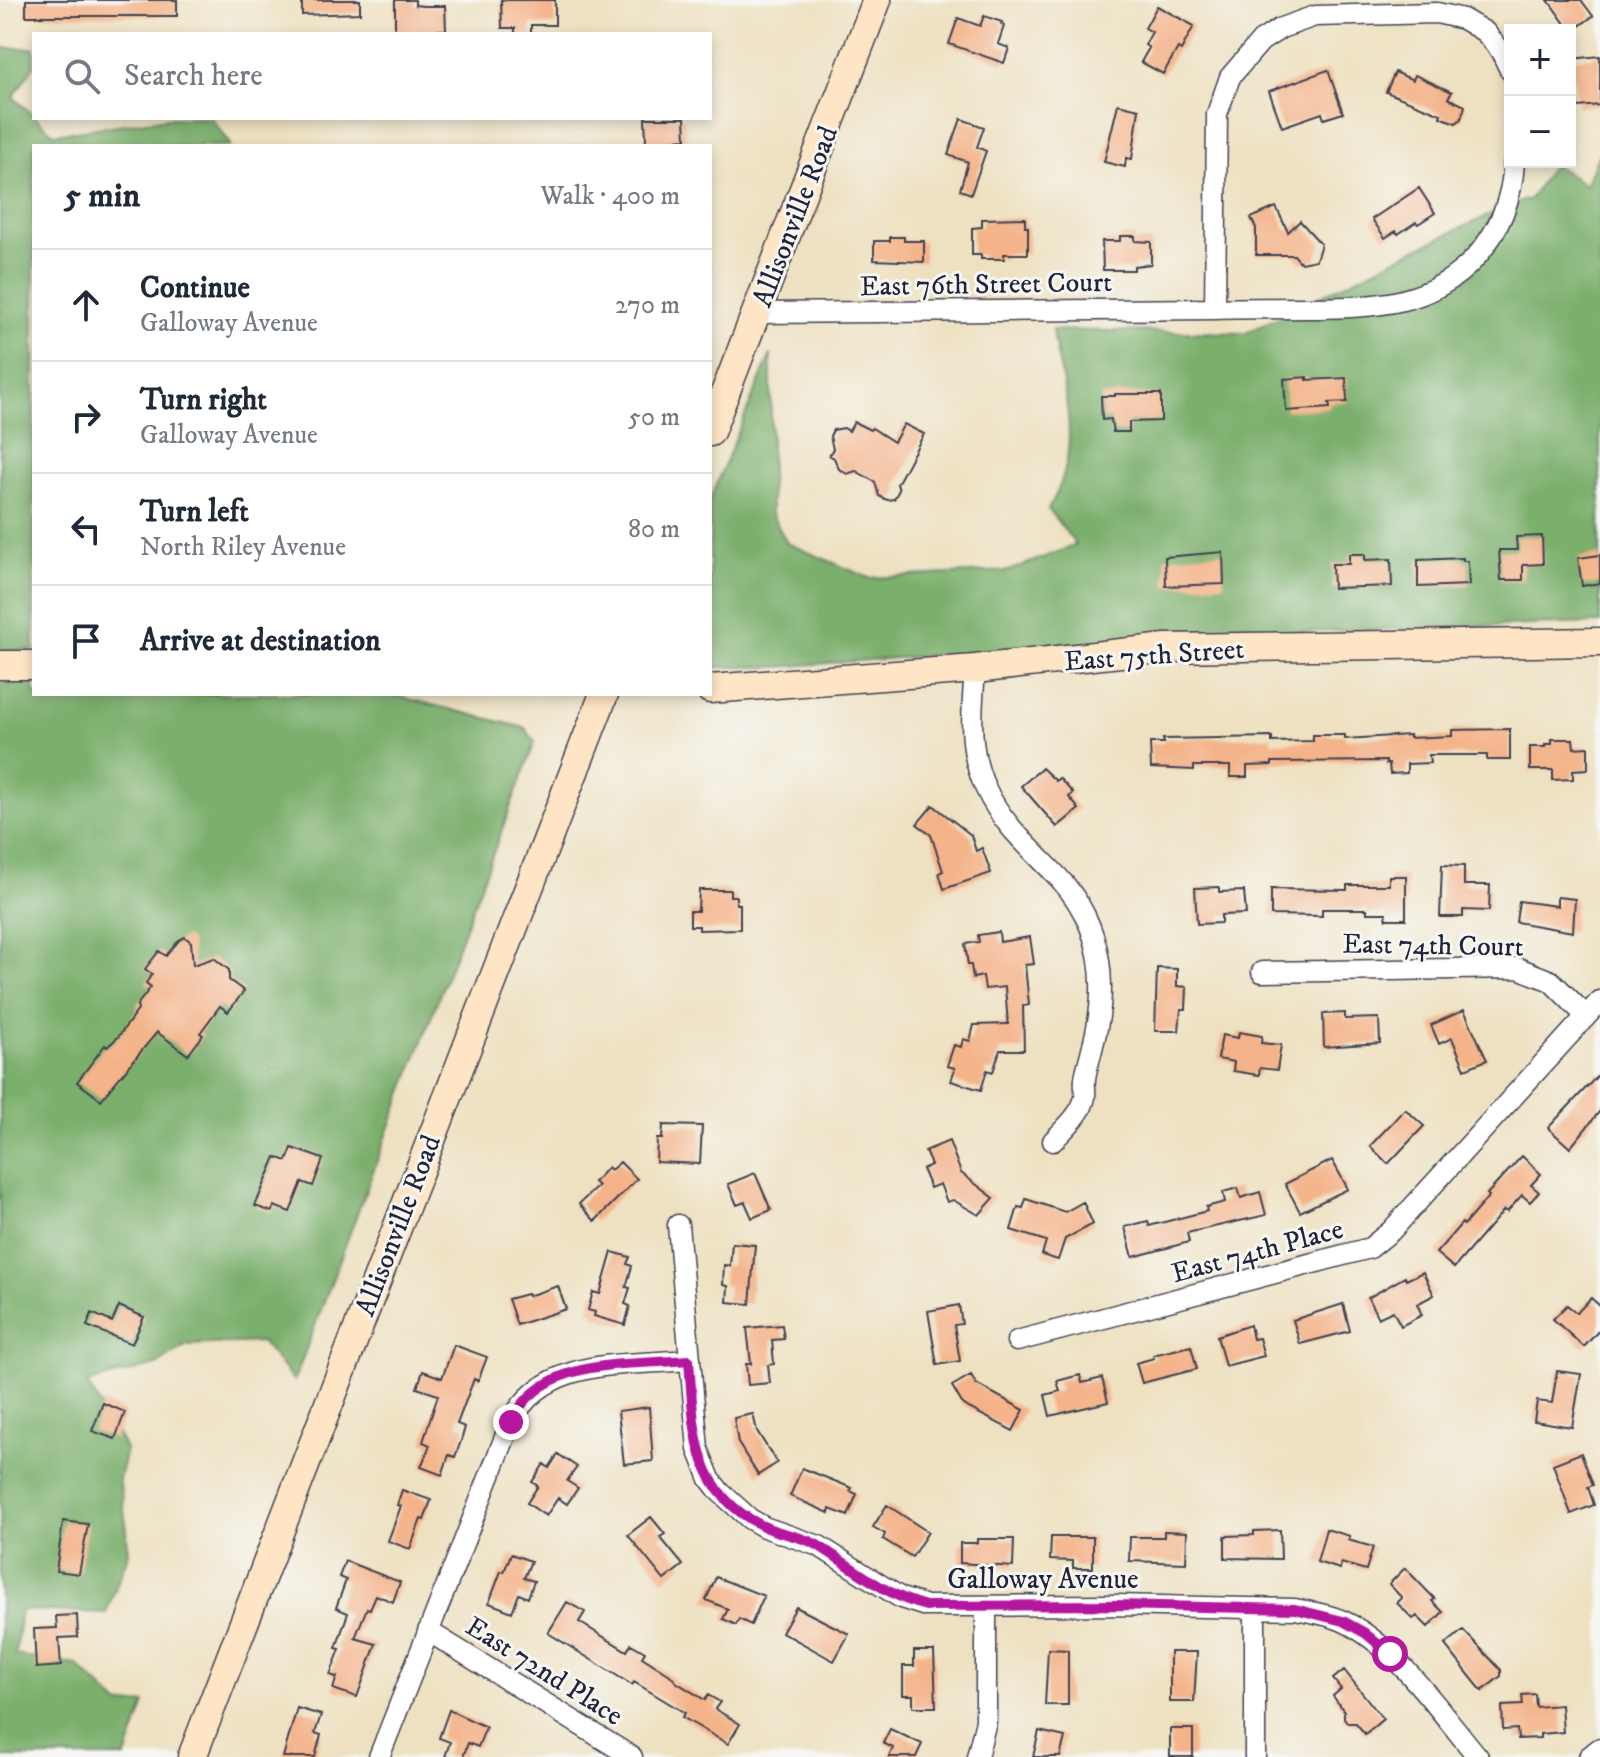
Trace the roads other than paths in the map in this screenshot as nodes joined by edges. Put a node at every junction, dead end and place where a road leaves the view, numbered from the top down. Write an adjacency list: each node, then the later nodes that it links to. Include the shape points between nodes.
1 (877, 0): 5 (main road, Allisonville Road)
2 (1504, 57): 4 (street, via 1485,32 1437,13 1315,16 1261,41 1230,77 1217,114)
3 (1513, 168): 4 (street, East 76th Street Court, via 1497,227 1470,264 1436,290 1371,307)
4 (1215, 309): 5 (street, East 76th Street Court)
5 (758, 313): 6 (main road, Allisonville Road)
6 (712, 427)
7 (1600, 642): 10 (main road, East 75th Street, via 1166,648)
8 (0, 665): 9 (main road)
9 (32, 665)
10 (975, 669): 11 (main road, East 75th Street); 15 (street, via 971,731 980,776 1005,822 1072,894 1089,923 1101,967 1100,1025 1085,1078 1085,1099)
11 (712, 689)
12 (603, 696): 23 (main road, Allisonville Road)
13 (1262, 972): 14 (street, East 74th Court, via 1518,968 1551,981)
14 (1593, 1009): 17 (street, East 74th Place, via 1370,1248)
15 (1053, 1141)
16 (678, 1225): 18 (street, Galloway Avenue)
17 (1017, 1341)
18 (689, 1360): 19 (street, Galloway Avenue, via 698,1449 710,1479 737,1510 764,1527 819,1546 918,1605); 21 (street, via 572,1371 549,1380 524,1401)
19 (986, 1607): 20 (street, Galloway Avenue); 26 (street, via 986,1721)
20 (1255, 1608): 27 (street); 28 (street, Galloway Avenue, via 1320,1613 1365,1633 1390,1654)
21 (428, 1631): 24 (street); 25 (street, East 72nd Place)
22 (1600, 1748): 29 (street)
23 (192, 1757)
24 (379, 1757)
25 (632, 1757)
26 (977, 1757)
27 (1255, 1757)
28 (1478, 1757)
29 (1589, 1757)

